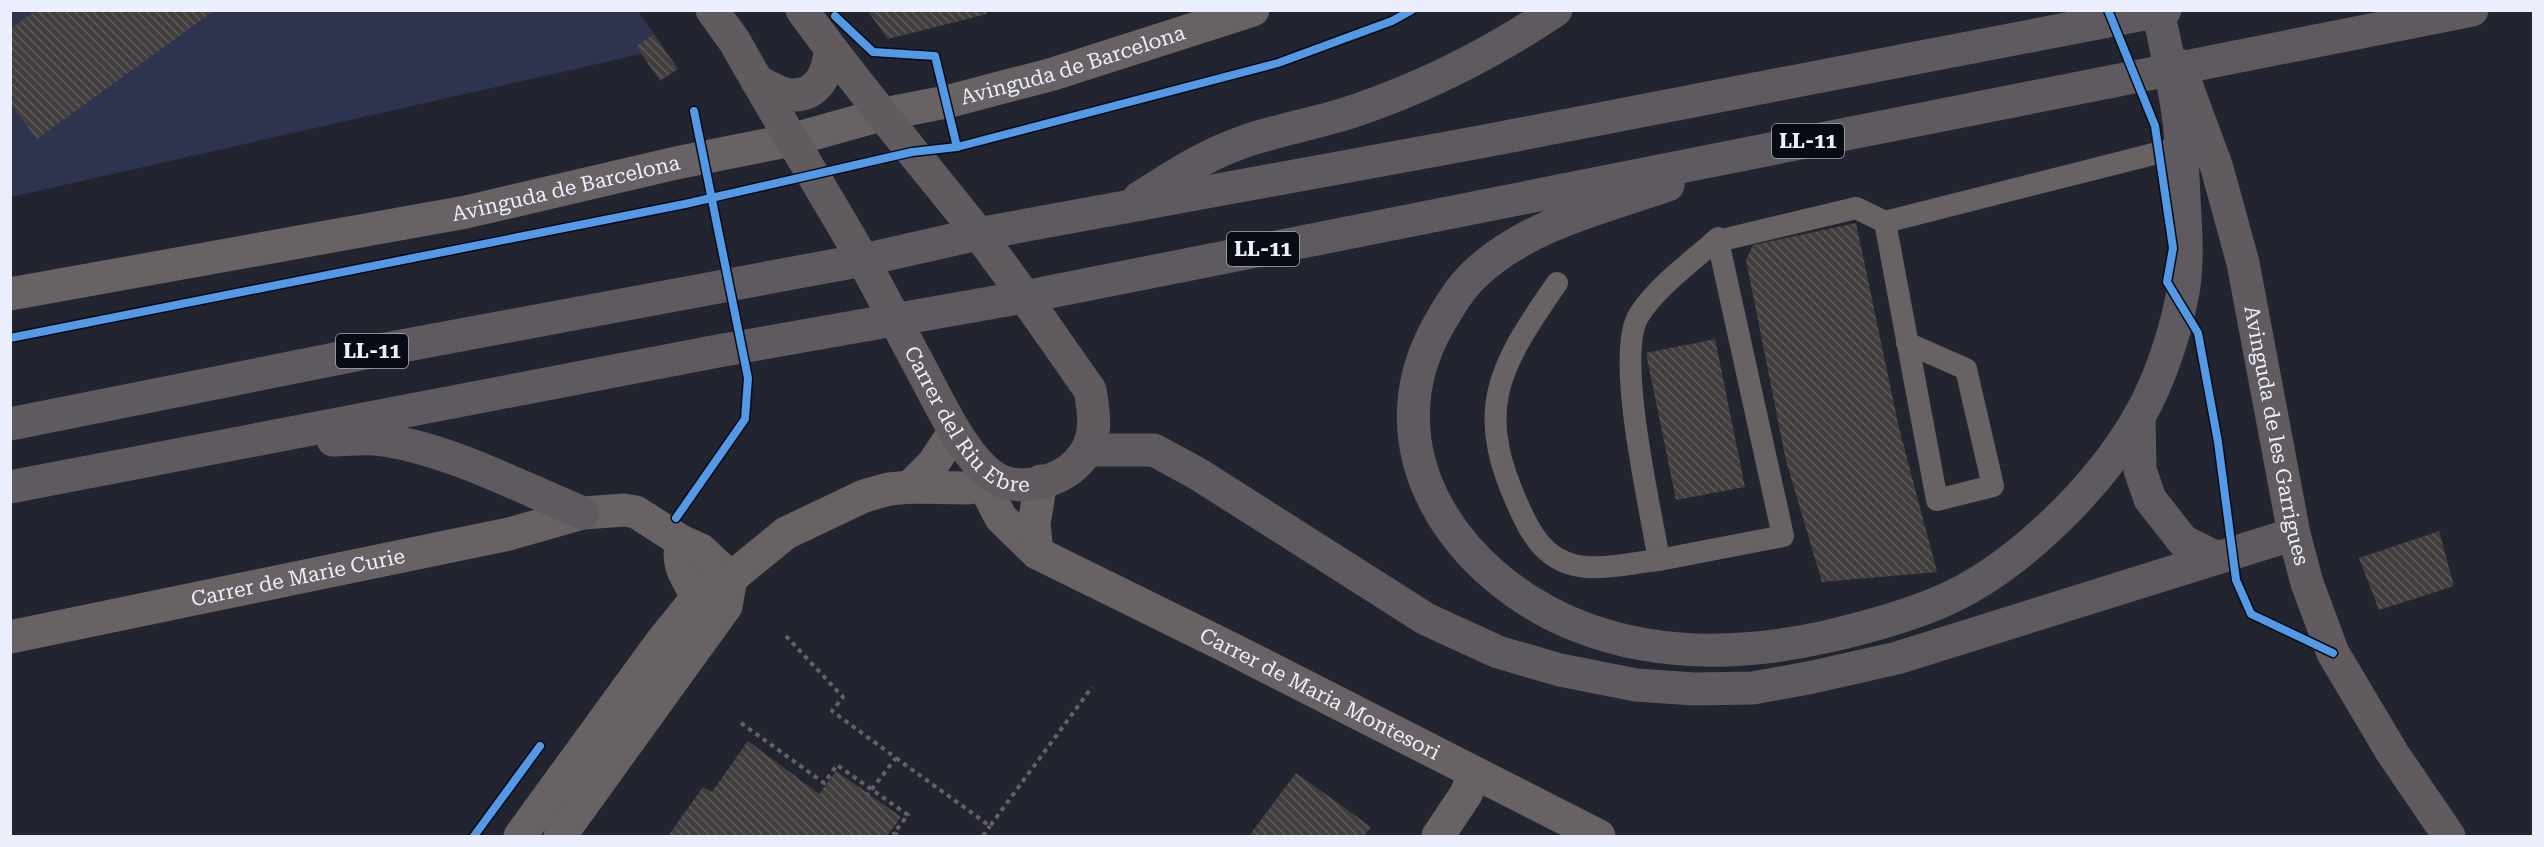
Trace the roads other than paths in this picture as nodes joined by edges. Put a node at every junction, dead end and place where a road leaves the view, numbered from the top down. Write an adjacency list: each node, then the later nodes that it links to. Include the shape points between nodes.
1 (712, 10): 9 (street, Carrer del Riu Ebre)
2 (802, 10): 8 (street)
3 (1253, 10): 10 (street, Avinguda de Barcelona, via 1053,74)
4 (1556, 10): 14 (main road, via 1516,37 1441,76 1357,110 1243,142 1204,158)
5 (2159, 10): 13 (main road); 34 (street, Avinguda de les Garrigues, via 2217,168 2243,263)
6 (2165, 10): 14 (main road, LL-11)
7 (2472, 10): 12 (main road, LL-11)
8 (830, 51): 9 (street, via 825,76 812,90 790,95); 10 (street)
9 (757, 81): 11 (street, Carrer del Riu Ebre)
10 (884, 114): 11 (street, Avinguda de Barcelona); 16 (street)
11 (791, 140): 18 (street, Carrer del Riu Ebre); 20 (street, Avinguda de Barcelona, via 466,212)
12 (1780, 147): 21 (main road, LL-11); 24 (main road, via 1533,233 1499,253 1471,277 1449,306 1428,343 1417,380 1413,416 1417,460 1432,500 1458,539 1496,578 1536,606 1579,627 1681,649 1732,651 1846,632 1944,600 1989,574 2036,539 2073,504)
13 (2181, 147): 15 (lane); 24 (main road, via 2186,272 2175,324)
14 (1126, 207): 16 (main road, LL-11)
15 (1885, 222): 17 (lane, via 1856,208); 23 (lane)
16 (978, 234): 18 (main road, LL-11); 21 (street)
17 (1718, 241): 38 (lane, via 1652,298 1637,317 1631,336 1629,375); 38 (lane, via 1783,536)
18 (863, 260): 22 (street, Carrer del Riu Ebre); 25 (main road, LL-11)
19 (1557, 283): 38 (lane, via 1509,358 1494,415 1497,454 1530,532 1548,555 1586,567)
20 (10, 294)
21 (1024, 297): 22 (main road, LL-11); 28 (street, via 1090,390 1095,419)
22 (895, 319): 26 (street, Carrer del Riu Ebre); 27 (main road, LL-11)
23 (1907, 343): 23 (lane, via 1937,500 1993,486 1966,369)
24 (2139, 417): 37 (main road, via 2140,470 2150,499 2183,541)
25 (10, 424)
26 (954, 432): 29 (street, Carrer del Riu Ebre); 31 (street, via 933,464)
27 (221, 447): 32 (main road, LL-11); 33 (main road, via 375,439 417,447)
28 (1089, 450): 30 (street, Carrer del Riu Ebre, via 1072,469); 37 (main road, via 1154,450 1426,619 1498,652 1560,670 1636,685 1753,688 1813,677 1897,658)
29 (990, 475): 30 (street, Carrer del Riu Ebre, via 1023,486); 31 (street, via 968,488); 36 (street, Carrer de Maria Montesori, via 990,497 1001,518)
30 (1041, 482): 36 (street, via 1034,524)
31 (909, 487): 39 (street, via 864,496 786,533)
32 (10, 488)
33 (584, 513): 35 (street, Carrer de Marie Curie, via 636,512); 41 (street, Carrer de Marie Curie, via 509,534)
34 (2294, 534): 37 (main road); 47 (street, Avinguda de les Garrigues, via 2333,653 2393,754)
35 (681, 541): 39 (street, Carrer de Marie Curie, via 711,556); 40 (street, via 681,566)
36 (1037, 553): 42 (street, Carrer de Maria Montesori)
37 (2217, 558)
38 (1659, 560)
39 (731, 578): 40 (street, via 704,589); 44 (street, via 726,606)
40 (697, 597): 43 (street)
41 (10, 637)
42 (1474, 774): 45 (street); 46 (street, Carrer de Maria Montesori)
43 (520, 837)
44 (560, 837)
45 (1438, 837)
46 (1599, 837)
47 (2449, 837)

